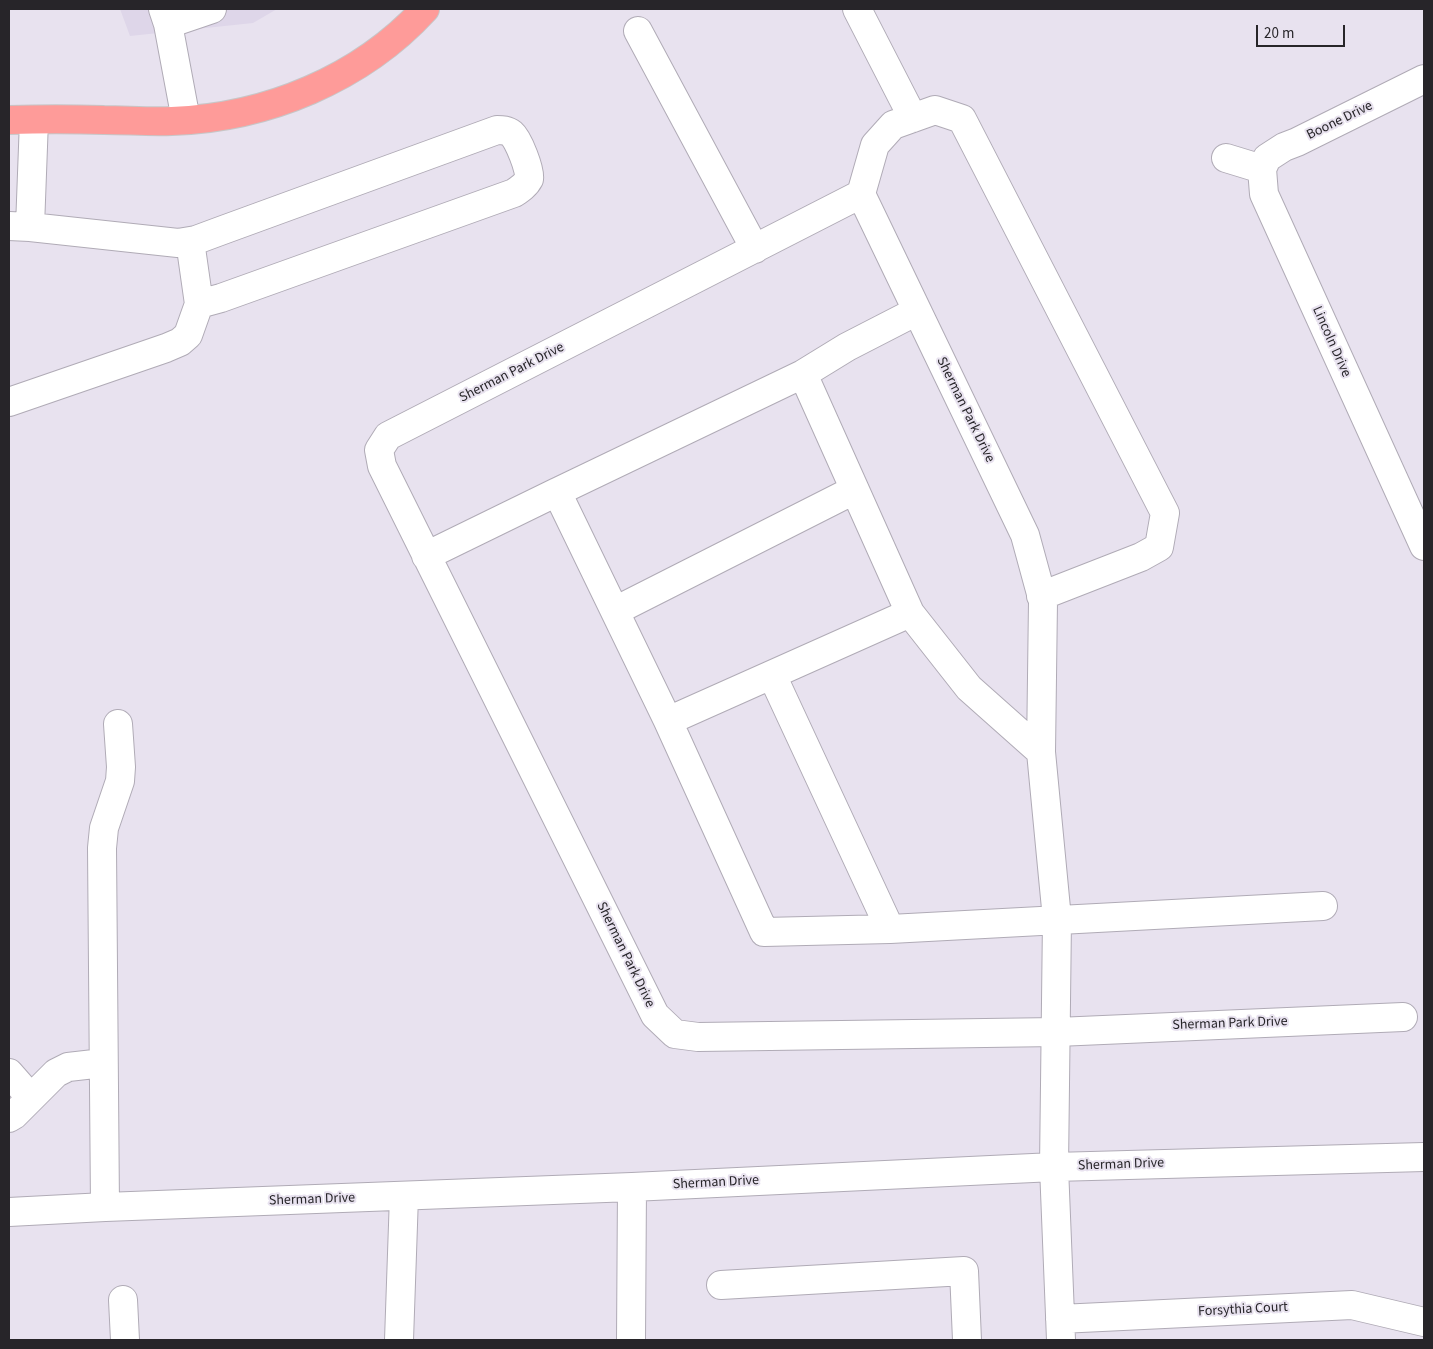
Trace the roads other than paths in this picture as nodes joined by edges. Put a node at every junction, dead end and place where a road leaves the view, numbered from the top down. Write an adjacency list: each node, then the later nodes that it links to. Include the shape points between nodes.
1 (212, 9): 4 (street)
2 (425, 9): 9 (highway, via 387,44 360,63 304,93 263,108)
3 (857, 9): 7 (street)
4 (166, 16): 9 (street)
5 (638, 31): 15 (street)
6 (1424, 79): 11 (street, Boone Drive, via 1284,147 1268,158)
7 (913, 118): 12 (street, via 893,125 875,145); 24 (street, via 935,110 962,119 1165,512 1159,547)
8 (22, 120): 9 (highway); 13 (street)
9 (186, 120)
10 (1226, 158): 11 (street)
11 (1262, 169): 22 (street, Lincoln Drive, via 1264,194)
12 (861, 194): 15 (street, Sherman Park Drive); 17 (street, Sherman Park Drive)
13 (19, 226): 14 (street, via 178,243)
14 (190, 241): 16 (street); 16 (street, via 496,130 513,135 529,171 526,183 514,193)
15 (754, 248): 23 (street, Sherman Park Drive, via 388,436 379,450 382,466)
16 (199, 304): 19 (street, via 188,335 180,342)
17 (917, 311): 18 (street); 24 (street, Sherman Park Drive, via 1025,535)
18 (803, 374): 20 (street); 21 (street)
19 (9, 402)
20 (854, 490): 25 (street); 26 (street)
21 (557, 492): 23 (street); 25 (street)
22 (1423, 543)
23 (426, 556): 35 (street, Sherman Park Drive, via 655,1015 675,1034 698,1037)
24 (1041, 596): 30 (street, Sherman Park Drive)
25 (615, 610): 28 (street)
26 (910, 613): 27 (street); 30 (street, via 969,688)
27 (772, 675): 28 (street); 33 (street)
28 (668, 721): 33 (street, via 764,932)
29 (118, 724): 36 (street, via 120,781 104,828 102,848)
30 (1041, 752): 32 (street, Sherman Park Drive)
31 (1323, 906): 32 (street)
32 (1057, 919): 33 (street); 35 (street, Sherman Park Drive)
33 (890, 929)
34 (1403, 1017): 35 (street, Sherman Park Drive)
35 (1057, 1032): 41 (street, Sherman Park Drive)
36 (103, 1063): 38 (street, via 68,1067 56,1073); 44 (street)
37 (9, 1073): 38 (street)
38 (31, 1098): 39 (street)
39 (9, 1118)
40 (1424, 1156): 41 (street, Sherman Drive)
41 (1054, 1167): 42 (street, Sherman Drive); 49 (street, Sherman Park Drive)
42 (632, 1187): 43 (street, Sherman Drive); 52 (street)
43 (404, 1196): 44 (street, Sherman Drive); 51 (street)
44 (105, 1207): 45 (street, Sherman Drive)
45 (9, 1212)
46 (721, 1285): 53 (street, via 964,1271)
47 (123, 1300): 50 (street)
48 (1424, 1322): 49 (street, Forsythia Court, via 1352,1305)
49 (1060, 1329)
50 (124, 1340)
51 (399, 1340)
52 (631, 1340)
53 (967, 1340)

